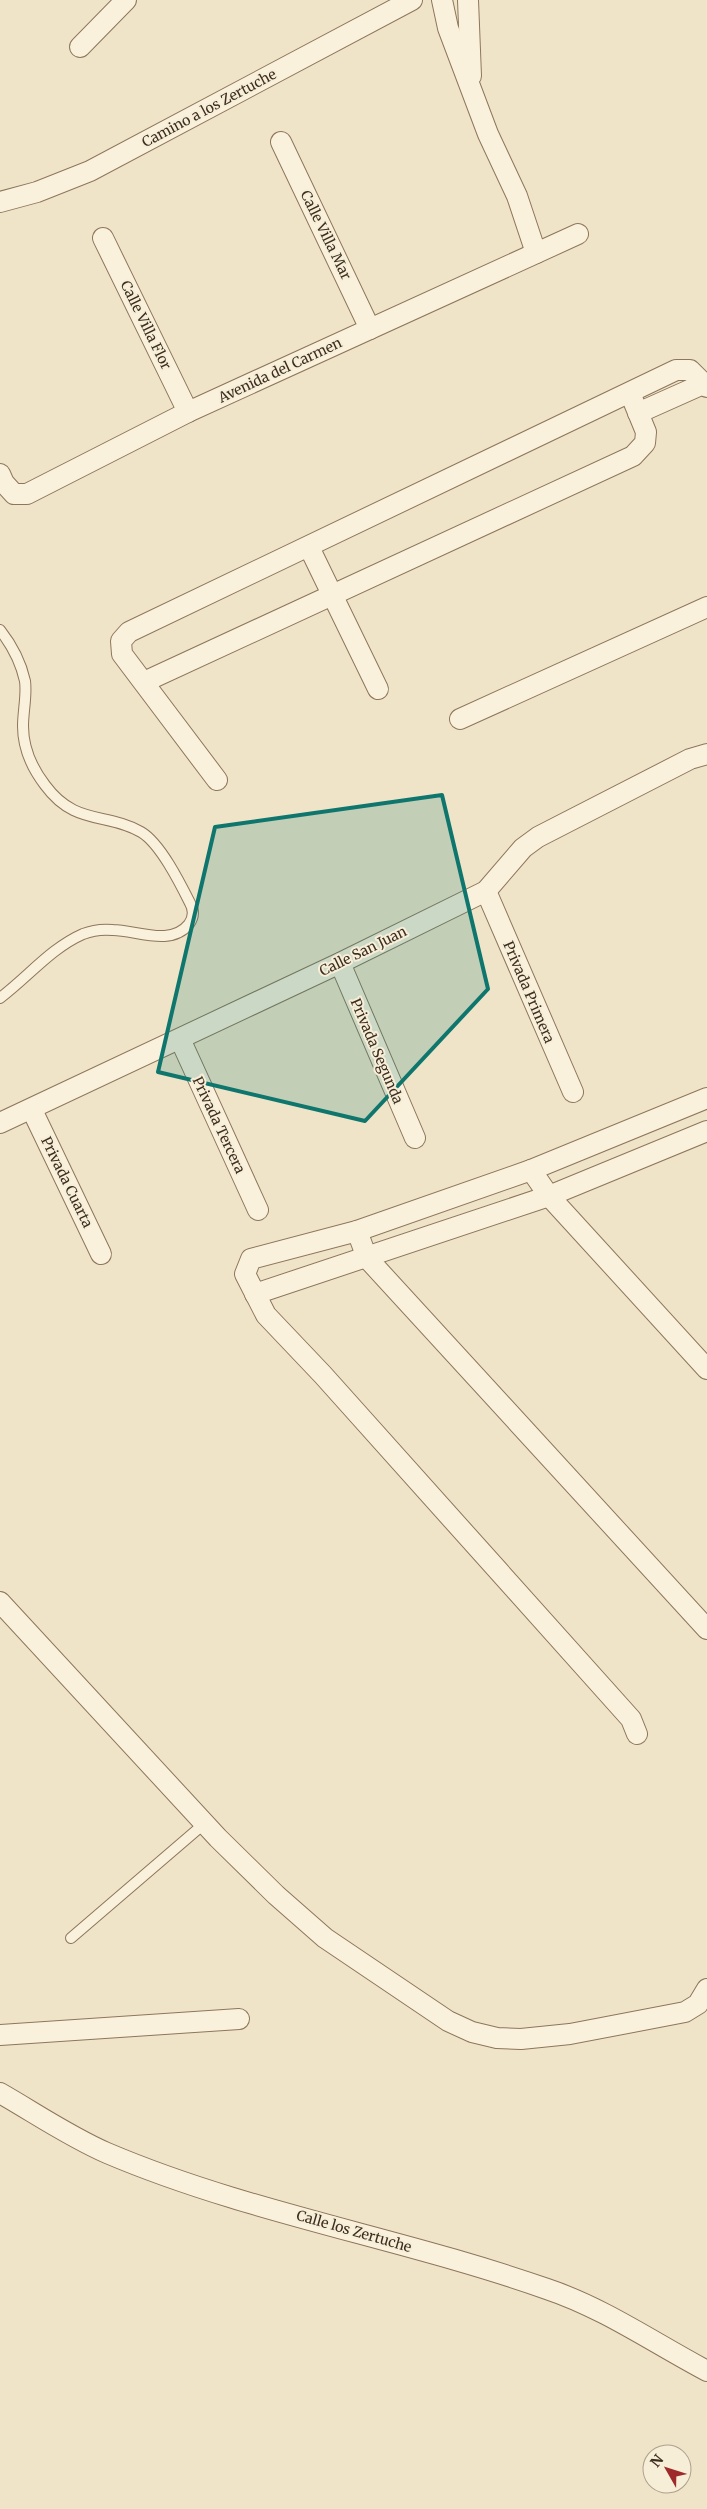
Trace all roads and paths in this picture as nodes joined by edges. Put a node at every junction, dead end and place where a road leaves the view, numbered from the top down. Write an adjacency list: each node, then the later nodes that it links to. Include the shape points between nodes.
1 (126, 0): 5 (street)
2 (412, 0): 8 (street, Camino a los Zertuche, via 90,171 38,192)
3 (442, 0): 6 (street, via 448,28)
4 (468, 0): 6 (street)
5 (80, 47)
6 (471, 85): 11 (street, via 488,134 517,196)
7 (281, 142): 12 (street, Calle Villa Mar)
8 (0, 202)
9 (578, 234): 11 (street, Avenida del Carmen)
10 (103, 238): 15 (street, Calle Villa Flor)
11 (536, 253): 12 (street, Avenida del Carmen)
12 (370, 329): 15 (street, Avenida del Carmen)
13 (705, 386): 14 (street, via 690,370 676,370); 16 (street)
14 (630, 392): 16 (street); 18 (street)
15 (188, 412): 17 (street, Avenida del Carmen, via 27,494 14,494)
16 (638, 413): 19 (street, via 646,432 645,443 633,456)
17 (0, 474)
18 (309, 546): 19 (street); 22 (street, via 129,632 121,642 122,654)
19 (332, 595): 22 (street); 23 (street)
20 (707, 606): 24 (street)
21 (0, 630): 29 (lane, via 21,667 25,682 24,740 30,759 45,785 75,812 130,827 148,838 182,887 193,910 192,919 185,928 169,934 154,936 105,930 85,934 58,948)
22 (144, 682): 26 (street)
23 (378, 689)
24 (460, 719)
25 (707, 754): 27 (street, Calle San Juan, via 538,837 523,848)
26 (217, 780)
27 (486, 891): 28 (street, Calle San Juan); 31 (street, Privada Primera)
28 (340, 963): 30 (street, Calle San Juan); 36 (street, Privada Segunda)
29 (0, 998)
30 (180, 1039): 33 (street, Calle San Juan); 39 (street, Privada Tercera)
31 (573, 1092)
32 (705, 1103): 37 (street)
33 (32, 1110): 34 (street, Calle San Juan); 41 (street, Privada Cuarta)
34 (0, 1123)
35 (707, 1132): 38 (street)
36 (415, 1138)
37 (531, 1170): 38 (street); 40 (street)
38 (549, 1196): 42 (street); 44 (street)
39 (258, 1210)
40 (357, 1231): 42 (street); 43 (street, via 251,1259 245,1274)
41 (102, 1254)
42 (367, 1258): 43 (street); 46 (street)
43 (255, 1294): 47 (street, via 266,1315 624,1712)
44 (707, 1369)
45 (0, 1602): 48 (street)
46 (707, 1629)
47 (637, 1734)
48 (205, 1823): 49 (lane); 50 (street, via 276,1896 325,1938 440,2016 472,2032 521,2039 570,2034 685,2012 698,2004)
49 (71, 1938)
50 (707, 1989)
51 (239, 2019): 52 (street)
52 (0, 2035)
53 (0, 2093): 54 (street, Calle los Zertuche, via 74,2136 146,2168 207,2189 510,2277 582,2302)
54 (707, 2371)

